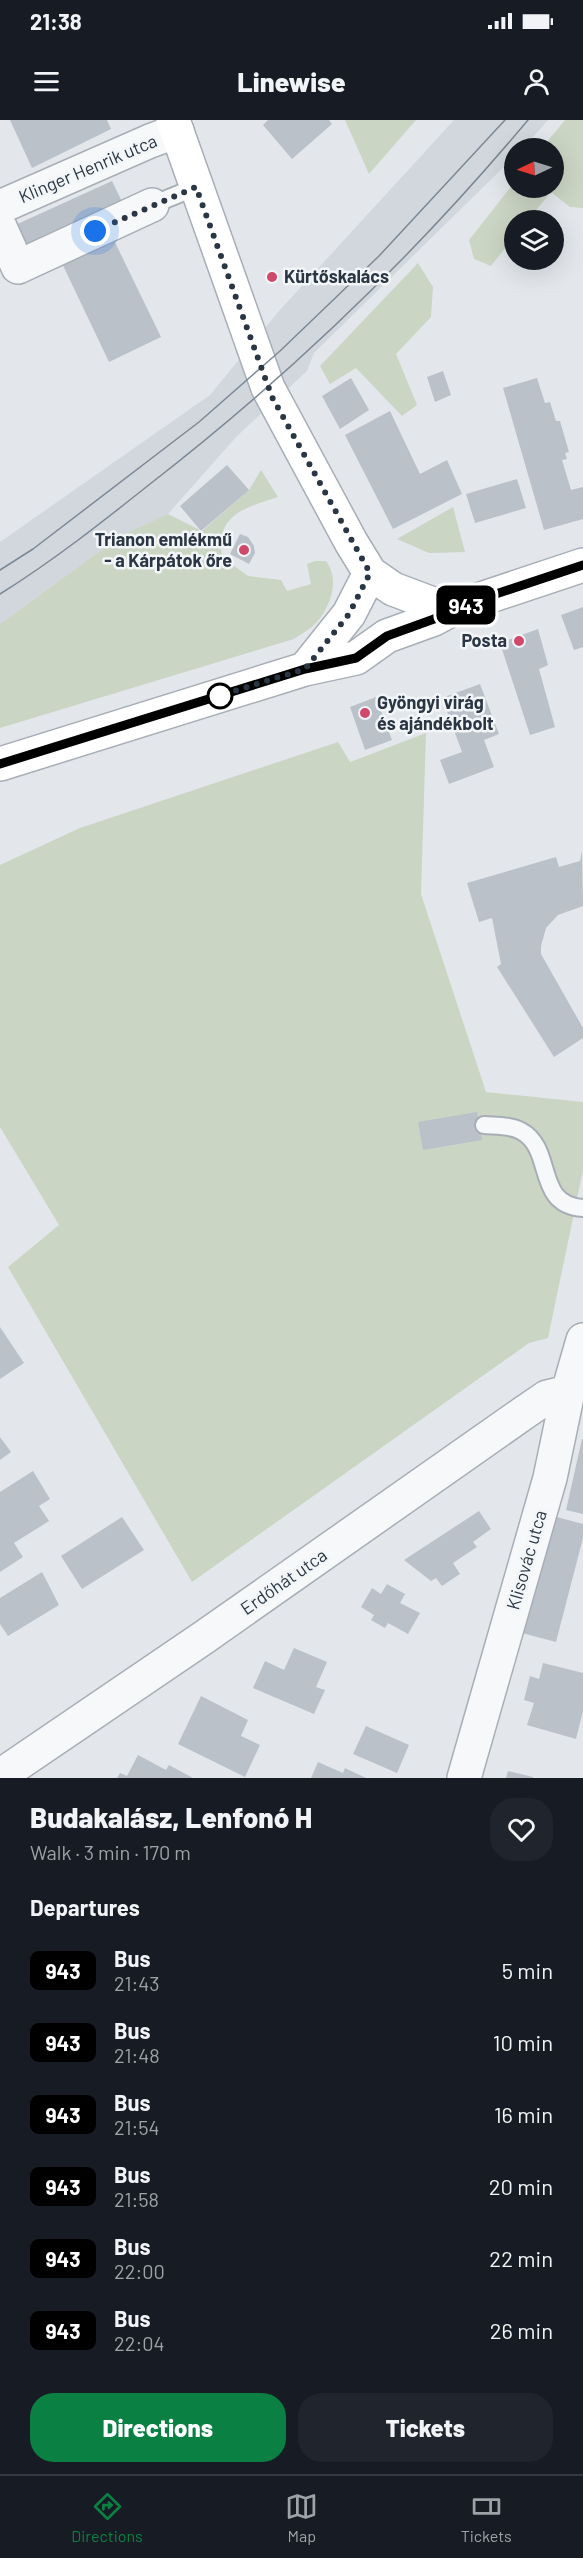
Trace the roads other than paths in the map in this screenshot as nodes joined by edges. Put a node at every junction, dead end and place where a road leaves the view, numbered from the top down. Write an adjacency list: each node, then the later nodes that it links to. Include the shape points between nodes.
1 (175, 126): 2 (main road); 4 (street, Klinger Henrik utca, via 150,141)
2 (196, 187): 3 (lane); 7 (main road, via 272,397)
3 (152, 205): 5 (street, via 18,267)
4 (0, 207)
5 (0, 227)
6 (583, 565): 8 (main road)
7 (382, 581): 8 (main road, via 433,604); 9 (main road, via 394,614); 10 (main road, via 353,606)
8 (454, 608): 9 (main road)
9 (387, 636): 10 (main road, via 356,658)
10 (305, 669): 11 (main road)
11 (0, 764)
12 (484, 1125): 13 (lane, via 510,1127 529,1137 556,1197 567,1206)
13 (583, 1208)
14 (583, 1340): 15 (street, Klisovác utca)
15 (568, 1392): 16 (street, Erdőhát utca, via 547,1397); 17 (street, Klisovác utca, via 550,1478)
16 (5, 1764)
17 (464, 1778)

